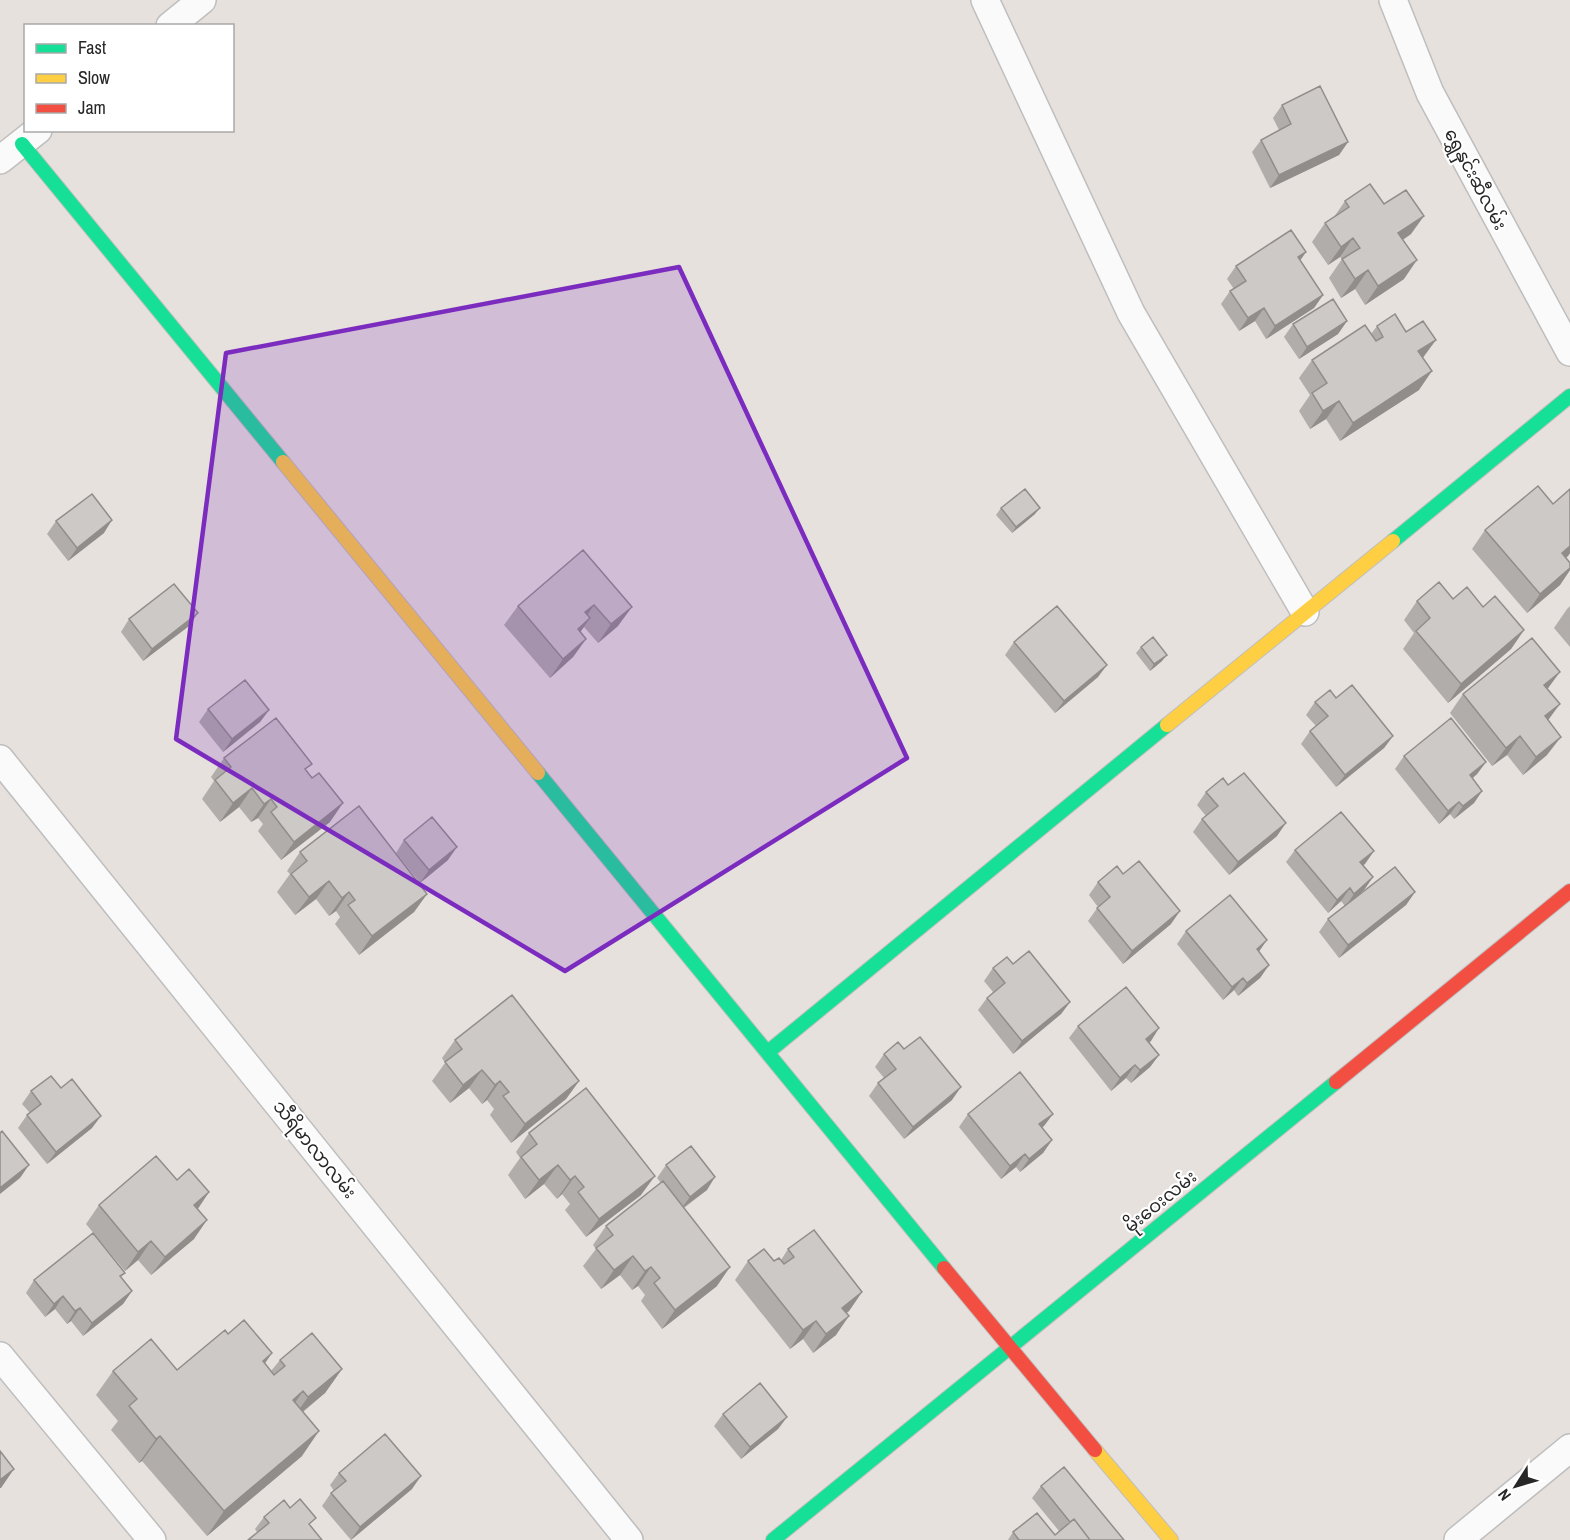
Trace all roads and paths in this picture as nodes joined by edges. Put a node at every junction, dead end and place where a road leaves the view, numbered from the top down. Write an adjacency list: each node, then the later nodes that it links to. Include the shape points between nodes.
1 (202, 0): 4 (street)
2 (985, 0): 9 (street, via 1131,313)
3 (1393, 0): 7 (street, ရွှေနှင်းဆီလမ်း, via 1430,93)
4 (172, 24)
5 (30, 137): 6 (street); 12 (street)
6 (0, 160)
7 (1570, 352)
8 (1570, 396): 9 (street)
9 (1305, 612): 12 (street)
10 (0, 759): 17 (street, သီရိမာလာလမ်း)
11 (1570, 891): 13 (street, မိုးဝေးလမ်း)
12 (768, 1052): 13 (street)
13 (1008, 1348): 18 (street, မိုးဝေးလမ်း); 19 (street)
14 (0, 1356): 16 (street)
15 (1570, 1448): 20 (street)
16 (152, 1540)
17 (629, 1540)
18 (773, 1540)
19 (1171, 1540)
20 (1458, 1540)

